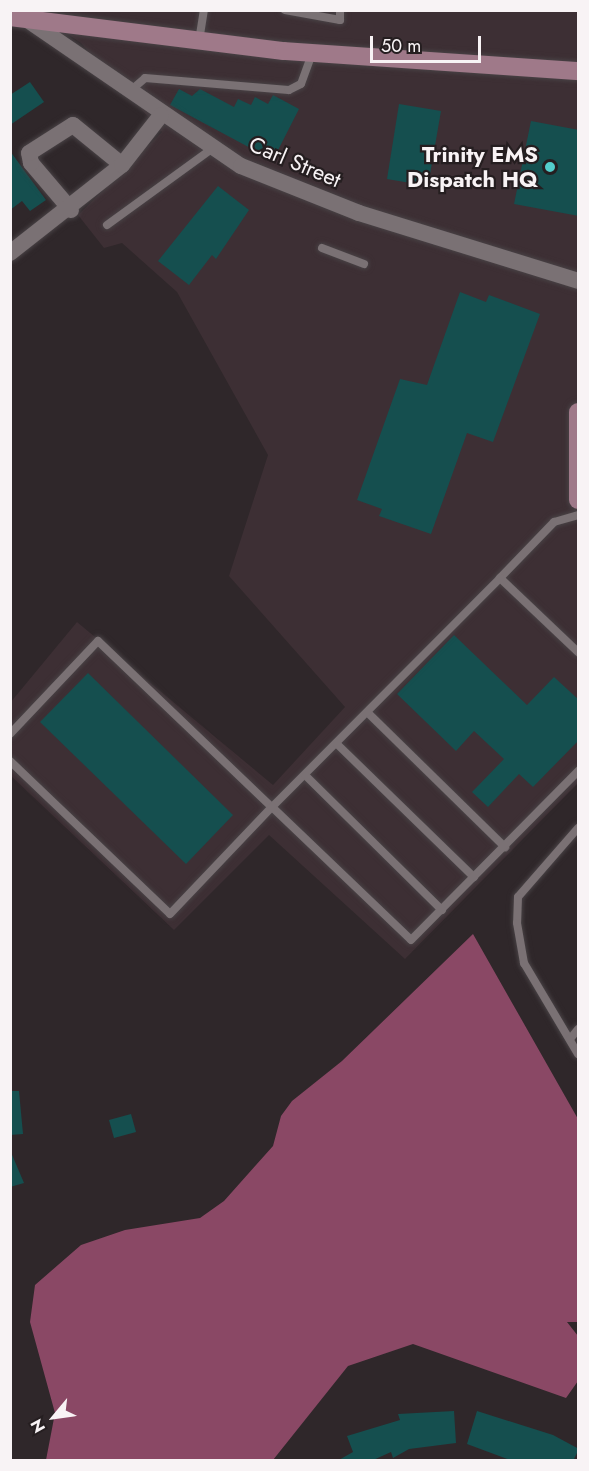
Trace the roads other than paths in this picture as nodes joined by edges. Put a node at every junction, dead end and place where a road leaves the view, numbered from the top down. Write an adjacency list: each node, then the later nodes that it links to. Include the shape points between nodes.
1 (204, 10): 5 (lane)
2 (285, 10): 3 (lane, via 339,20)
3 (340, 10)
4 (28, 17): 5 (main road); 8 (street, Carl Street)
5 (198, 42): 6 (main road)
6 (312, 53): 7 (main road); 8 (lane, via 301,84 289,90 145,78)
7 (579, 71)
8 (129, 92): 9 (street, Carl Street)
9 (161, 115): 10 (street, Carl Street); 11 (street)
10 (213, 148): 13 (lane); 17 (street, Carl Street, via 241,166 359,213)
11 (122, 165): 12 (street); 12 (street, via 73,125 51,134 29,153 31,163)
12 (71, 210): 15 (street)
13 (107, 225)
14 (322, 248): 16 (lane)
15 (10, 253)
16 (364, 264)
17 (579, 281)
18 (579, 412): 19 (main road)
19 (579, 500)
20 (579, 515): 21 (lane, via 554,522)
21 (500, 578): 22 (lane); 23 (lane)
22 (579, 652)
23 (368, 713): 25 (lane); 31 (lane)
24 (10, 734): 29 (lane, via 98,641)
25 (338, 744): 28 (lane); 32 (lane)
26 (10, 760): 29 (lane, via 170,914)
27 (579, 771): 31 (lane)
28 (306, 776): 29 (lane); 33 (lane)
29 (272, 807): 33 (lane, via 411,940)
30 (579, 828): 35 (lane, via 518,897 517,923 524,963)
31 (505, 847): 32 (lane)
32 (474, 877): 33 (lane)
33 (442, 910)
34 (579, 1029): 35 (lane)
35 (570, 1039): 36 (lane)
36 (579, 1054)

